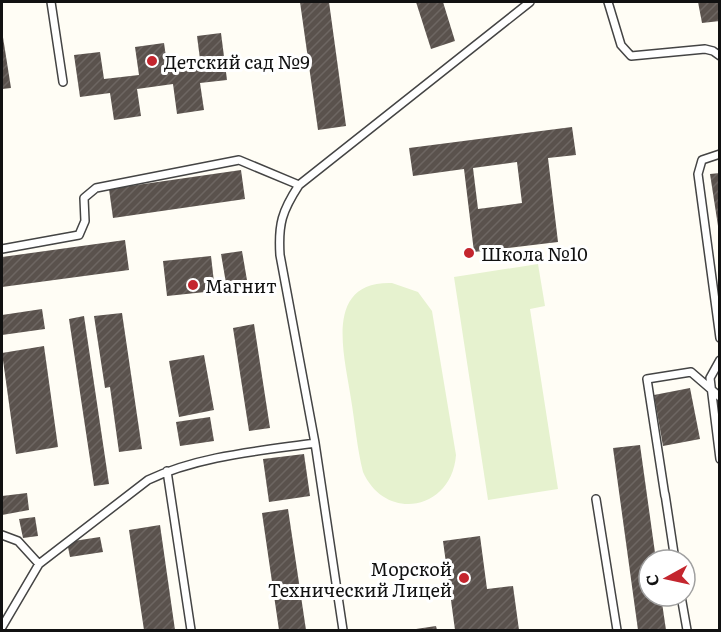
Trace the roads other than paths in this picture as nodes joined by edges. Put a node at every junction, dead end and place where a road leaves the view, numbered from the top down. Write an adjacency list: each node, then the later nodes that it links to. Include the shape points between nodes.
1 (51, 2): 5 (lane)
2 (530, 2): 7 (lane)
3 (608, 2): 4 (lane, via 621,45 631,56 705,49)
4 (720, 56)
5 (63, 82)
6 (720, 154): 9 (lane, via 702,160 698,174)
7 (298, 185): 8 (lane, via 239,160 96,188 84,198 84,229 79,235); 13 (lane, via 284,209 280,255)
8 (2, 249)
9 (720, 338)
10 (720, 360): 11 (lane, via 710,378)
11 (712, 392): 12 (lane); 14 (lane); 17 (lane, via 691,372 647,379)
12 (720, 397)
13 (315, 442): 15 (lane); 25 (lane)
14 (720, 459)
15 (167, 471): 21 (lane, via 148,480); 24 (lane)
16 (663, 480): 17 (lane)
17 (665, 496): 20 (lane)
18 (596, 499): 26 (lane)
19 (2, 535): 21 (lane, via 18,542)
20 (673, 548)
21 (39, 564): 23 (lane)
22 (683, 608): 27 (lane)
23 (2, 627)
24 (191, 630)
25 (343, 630)
26 (617, 630)
27 (687, 630)

